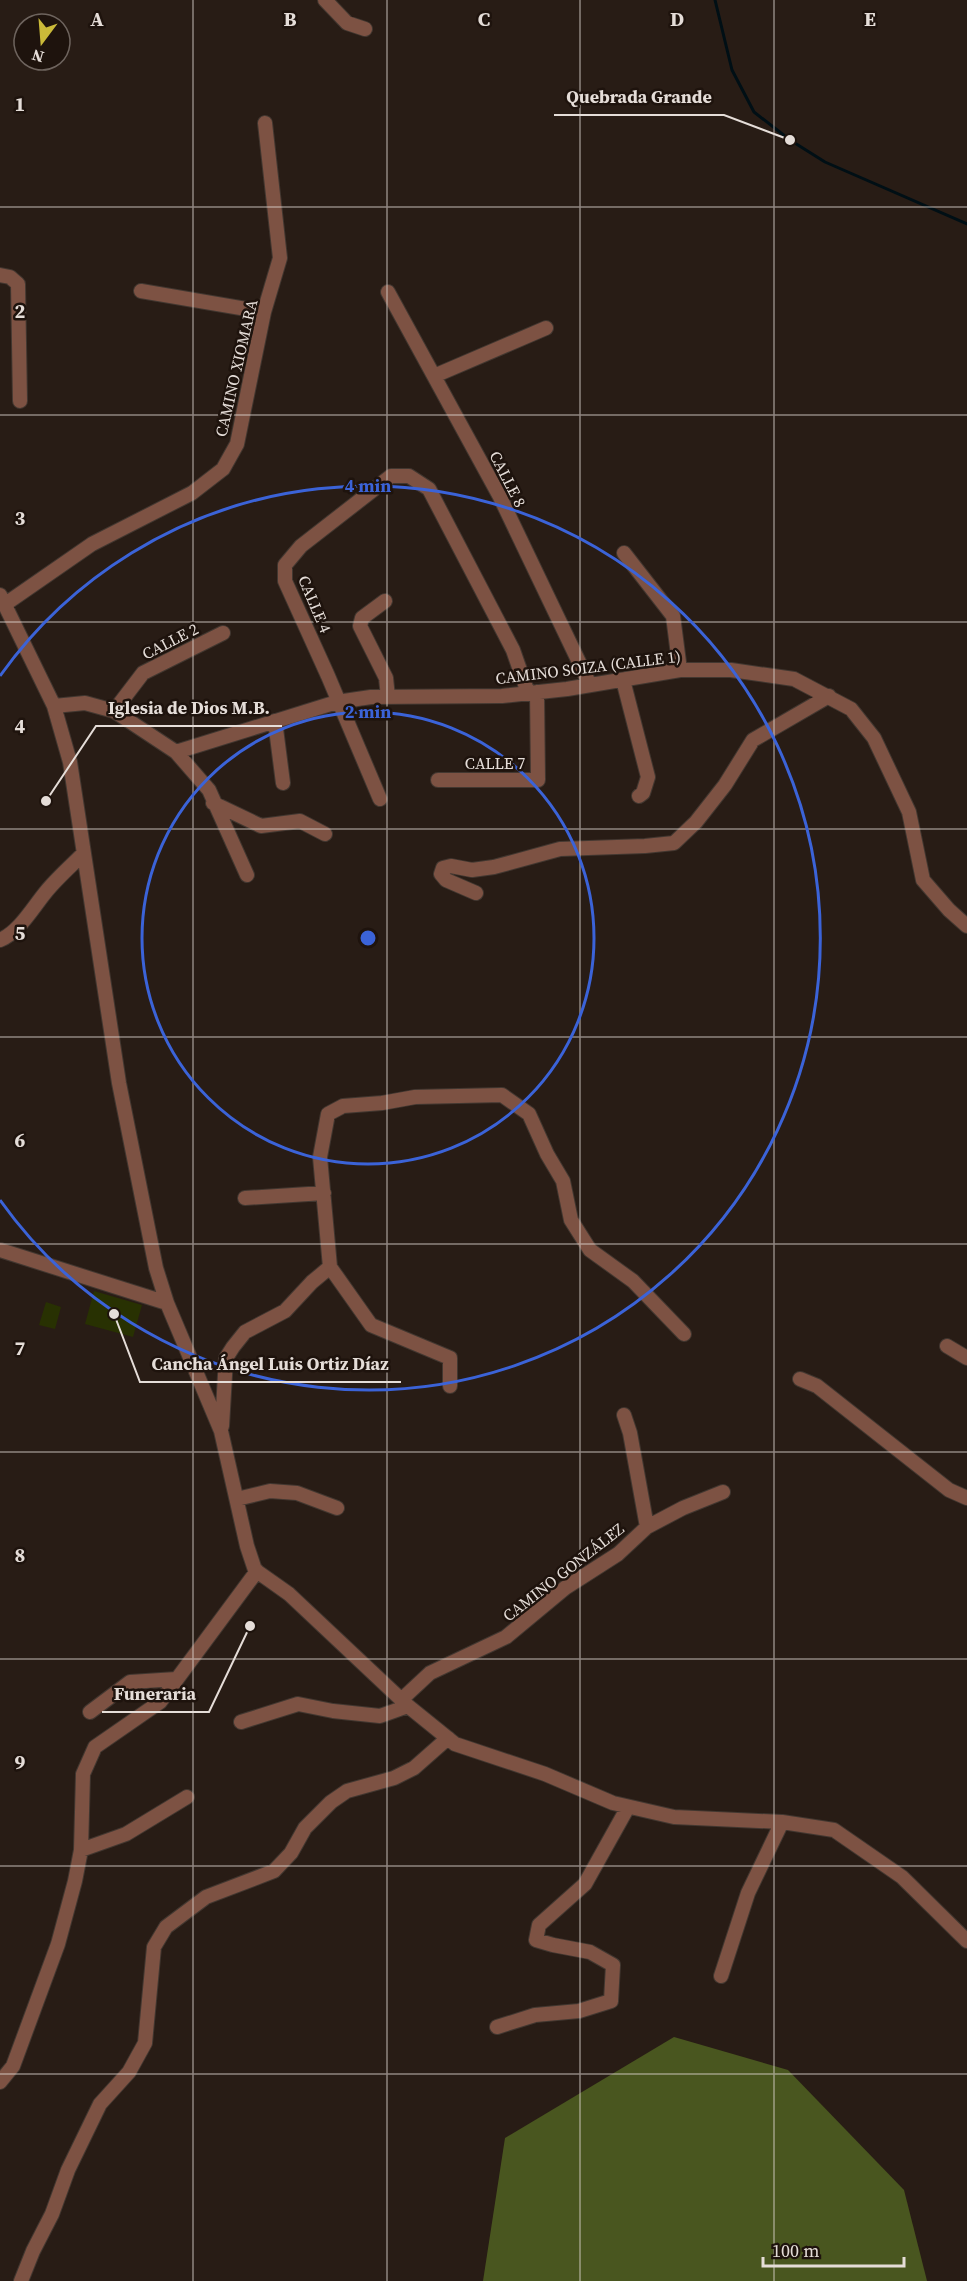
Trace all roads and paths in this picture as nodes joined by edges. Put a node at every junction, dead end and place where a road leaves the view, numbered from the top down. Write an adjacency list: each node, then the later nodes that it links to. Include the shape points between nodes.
1 (330, 2): 2 (street, via 347,23)
2 (365, 30)
3 (265, 123): 7 (street, CAMINO XIOMARA, via 280,258)
4 (0, 275): 10 (street, via 18,284)
5 (141, 291): 7 (street)
6 (388, 292): 9 (street, CALLE 8)
7 (264, 312): 13 (street, CAMINO XIOMARA, via 237,444 223,469 192,494 92,544)
8 (546, 328): 9 (street)
9 (434, 376): 17 (street, CALLE 8, via 500,497)
10 (20, 401)
11 (624, 553): 15 (street, via 673,616)
12 (385, 601): 20 (street, via 363,618 360,626 386,678)
13 (3, 608): 22 (street)
14 (223, 633): 23 (street, CALLE 2, via 143,674)
15 (680, 670): 16 (street, CAMINO SOIZA (CALLE 1)); 19 (street, CAMINO SOIZA (CALLE 1), via 730,670 794,679)
16 (623, 680): 17 (street, CAMINO SOIZA (CALLE 1)); 28 (street, via 648,777)
17 (590, 685): 18 (street, CAMINO SOIZA (CALLE 1))
18 (532, 693): 20 (street, CAMINO SOIZA (CALLE 1)); 21 (street, CALLE 4, via 429,489 409,476 391,476 301,546 285,565 285,581); 26 (street, CALLE 7, via 538,780)
19 (829, 696): 34 (street, via 753,740 725,785 674,843 560,849 494,867 443,868 441,874 446,880); 35 (street, CAMINO SOIZA (CALLE 1), via 851,709 874,738 909,812 923,880)
20 (388, 697): 21 (street, CAMINO SOIZA (CALLE 1))
21 (338, 702): 24 (street, CAMINO SOIZA (CALLE 1)); 29 (street, CALLE 4)
22 (54, 706): 23 (street, via 85,704); 32 (street, via 70,762)
23 (114, 711): 25 (street)
24 (275, 722): 25 (street, CAMINO SOIZA (CALLE 1)); 27 (street)
25 (176, 752): 30 (street, via 209,790)
26 (438, 780)
27 (283, 783)
28 (639, 796)
29 (380, 799)
30 (213, 803): 31 (street, via 261,826 300,821); 33 (street)
31 (325, 834)
32 (84, 853): 36 (street); 41 (street, via 119,1083 156,1268)
33 (247, 875)
34 (476, 893)
35 (967, 926)
36 (0, 940)
37 (324, 1193): 38 (street); 40 (street); 42 (street, via 320,1157 328,1114 343,1106 415,1097 502,1095 529,1114 564,1181 572,1220 590,1250 633,1281)
38 (245, 1198)
39 (0, 1250): 41 (street)
40 (330, 1267): 46 (street, via 371,1325 450,1358); 48 (street, via 285,1311 246,1332 226,1358)
41 (167, 1303): 48 (street)
42 (684, 1334)
43 (947, 1346): 44 (street)
44 (967, 1358)
45 (800, 1379): 50 (street, via 817,1386 949,1490)
46 (450, 1386)
47 (624, 1414): 53 (street, CAMINO GONZÁLEZ)
48 (221, 1431): 51 (street)
49 (723, 1492): 53 (street)
50 (967, 1498)
51 (237, 1499): 52 (street, via 270,1491 297,1493); 54 (street)
52 (337, 1508)
53 (647, 1527): 56 (street, CAMINO GONZÁLEZ, via 618,1554 565,1588 506,1637 430,1673)
54 (257, 1571): 55 (street); 56 (street, via 289,1594)
55 (177, 1679): 57 (street, via 130,1682); 63 (street, via 160,1702 95,1747 83,1774)
56 (404, 1703): 58 (street, via 380,1716 298,1704); 59 (street)
57 (90, 1712)
58 (241, 1722)
59 (448, 1738): 61 (street, via 455,1744); 68 (street, via 414,1768 347,1791 331,1802 305,1828 291,1853 274,1871 206,1897 166,1927 154,1947 145,2043 129,2072 100,2104)
60 (187, 1797): 63 (street, via 126,1834)
61 (628, 1807): 62 (street, via 674,1817); 66 (street, via 585,1884 539,1925 536,1940 591,1952 613,1965 611,2001 579,2011 535,2015)
62 (782, 1822): 64 (street, via 834,1830 902,1877); 65 (street, via 748,1893)
63 (81, 1850): 67 (street, via 58,1944 13,2066)
64 (967, 1941)
65 (721, 1976)
66 (497, 2027)
67 (0, 2082)
68 (21, 2281)

